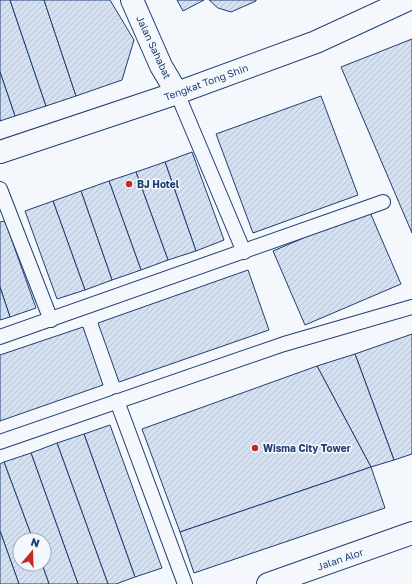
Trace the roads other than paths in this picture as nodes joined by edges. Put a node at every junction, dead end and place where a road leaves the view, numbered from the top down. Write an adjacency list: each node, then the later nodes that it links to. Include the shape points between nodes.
1 (132, 0): 3 (street, Jalan Sahabat, via 161,66)
2 (407, 0): 3 (street, Tengkat Tong Shin, via 316,42)
3 (177, 93): 4 (street, Tengkat Tong Shin); 7 (lane)
4 (0, 152)
5 (0, 189): 9 (lane)
6 (383, 202): 7 (lane)
7 (244, 252): 9 (lane)
8 (412, 307): 11 (lane, via 284,344)
9 (51, 320): 10 (lane)
10 (0, 338)
11 (117, 401): 12 (lane); 14 (lane)
12 (0, 442)
13 (412, 533): 15 (street, Jalan Alor)
14 (186, 584)
15 (268, 584)

